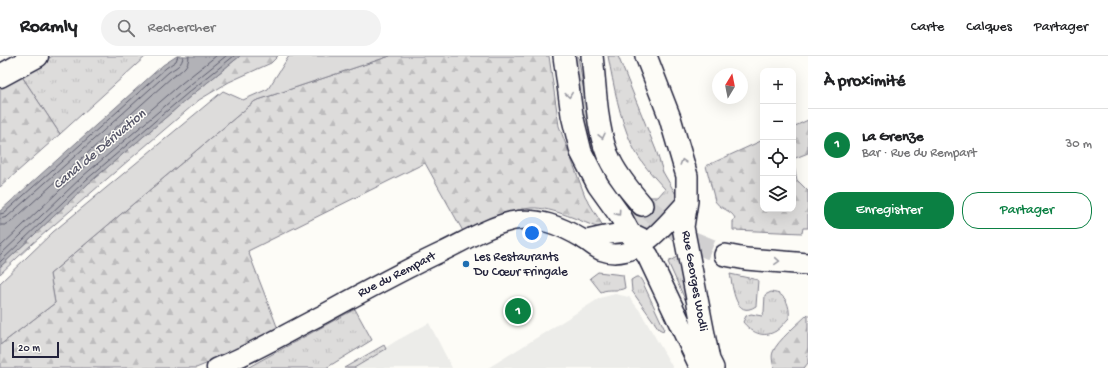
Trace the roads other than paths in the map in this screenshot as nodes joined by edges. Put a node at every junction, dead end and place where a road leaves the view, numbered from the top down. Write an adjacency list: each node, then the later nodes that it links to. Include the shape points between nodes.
1 (37, 56): 5 (highway)
2 (564, 56): 8 (main road, Rue Georges Wodli, one-way to 8, via 572,115 581,152 598,185)
3 (592, 56): 7 (main road, one-way to 7, via 601,136 610,161 624,184)
4 (646, 56): 6 (main road, Rue Georges Wodli, one-way to 4, via 687,176 670,118)
5 (0, 76)
6 (687, 201): 8 (street, Rue Georges Wodli, via 666,224); 11 (main road, Rue Georges Wodli, via 683,227)
7 (642, 205)
8 (639, 240): 11 (main road, Rue Georges Wodli); 12 (street, Rue du Rempart, via 618,233 584,240 546,222 519,220 495,226 390,277 253,352)
9 (725, 255): 10 (main road, one-way to 10)
10 (808, 264)
11 (708, 365)
12 (216, 368)

